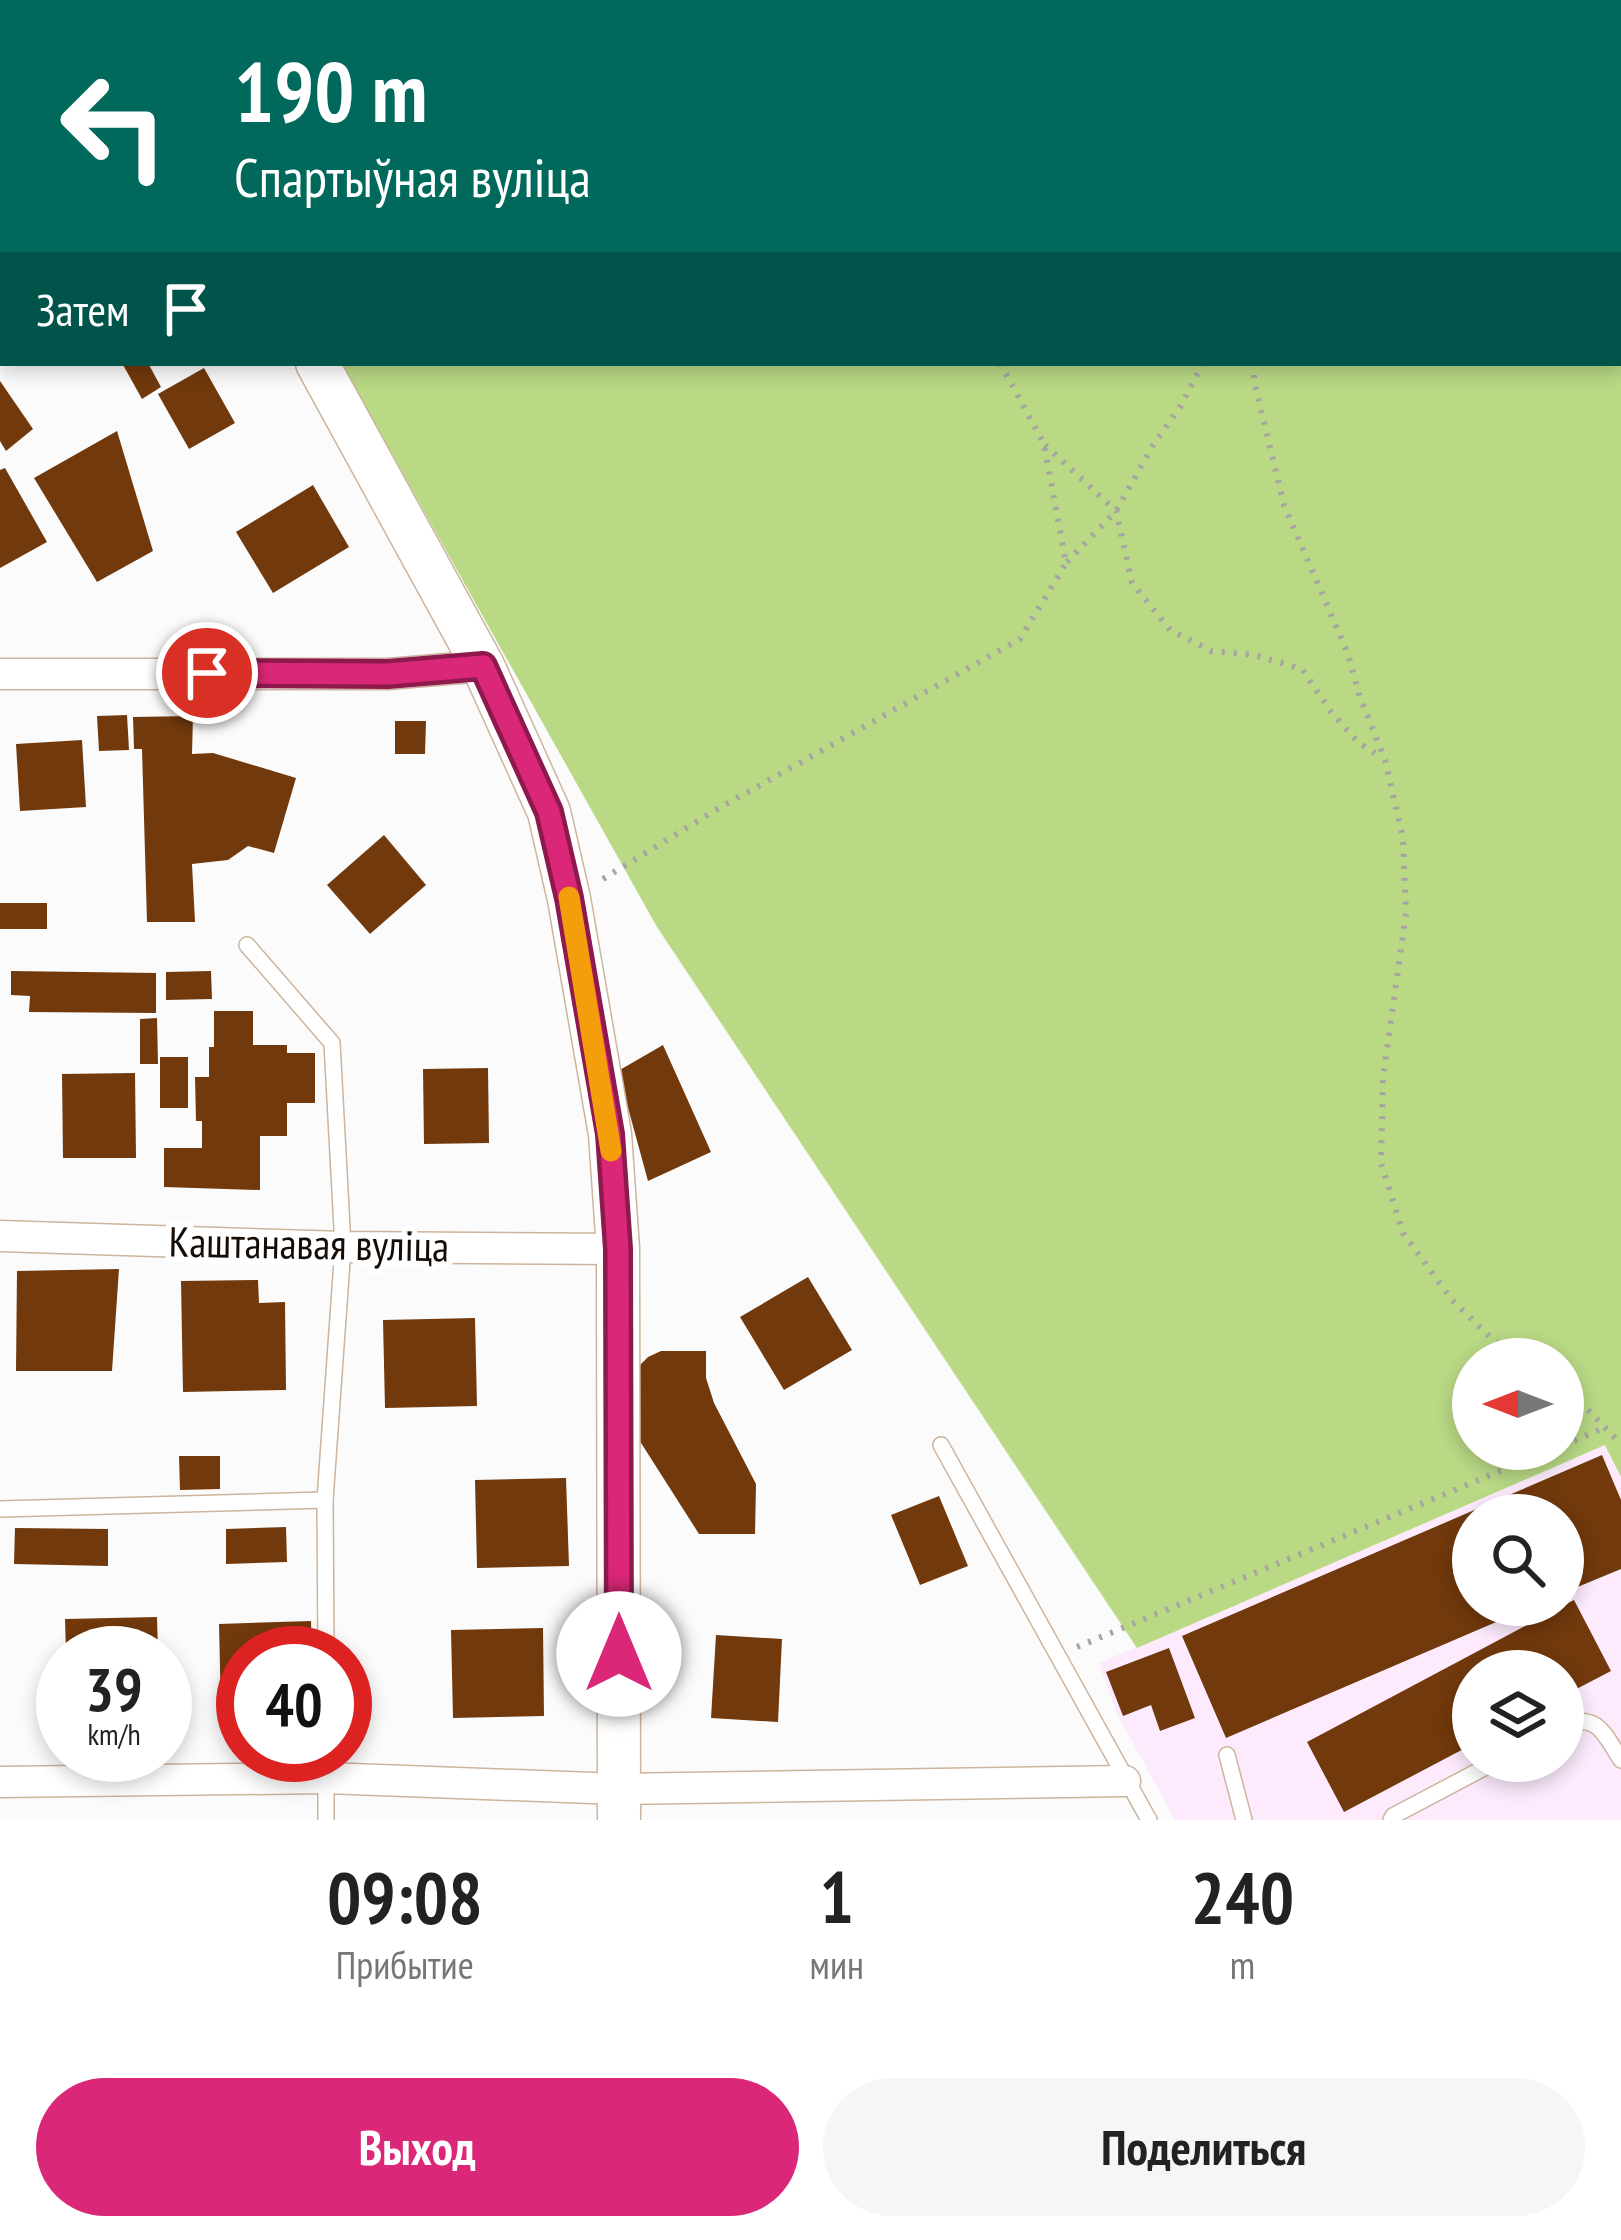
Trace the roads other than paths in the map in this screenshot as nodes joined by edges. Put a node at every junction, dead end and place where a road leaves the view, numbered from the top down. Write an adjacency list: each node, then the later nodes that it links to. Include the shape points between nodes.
1 (319, 366): 2 (street)
2 (483, 666): 3 (street, via 388,674); 7 (street, via 549,812 569,898 610,1134)
3 (0, 674)
4 (247, 945): 6 (lane, via 332,1043)
5 (0, 1236): 6 (street, Каштанавая вуліца)
6 (343, 1247): 7 (street, Каштанавая вуліца); 9 (lane)
7 (618, 1249): 21 (street)
8 (941, 1445): 17 (lane)
9 (326, 1500): 10 (lane); 11 (lane)
10 (0, 1509)
11 (326, 1626)
12 (1584, 1720): 14 (lane, via 1602,1730)
13 (1227, 1755): 24 (lane)
14 (1621, 1760)
15 (216, 1772): 18 (street)
16 (372, 1773): 21 (street)
17 (1126, 1781): 21 (street); 23 (lane)
18 (0, 1782)
19 (326, 1782): 22 (lane)
20 (1457, 1782): 25 (lane)
21 (619, 1804)
22 (326, 1820)
23 (1149, 1820)
24 (1244, 1820)
25 (1391, 1820)

